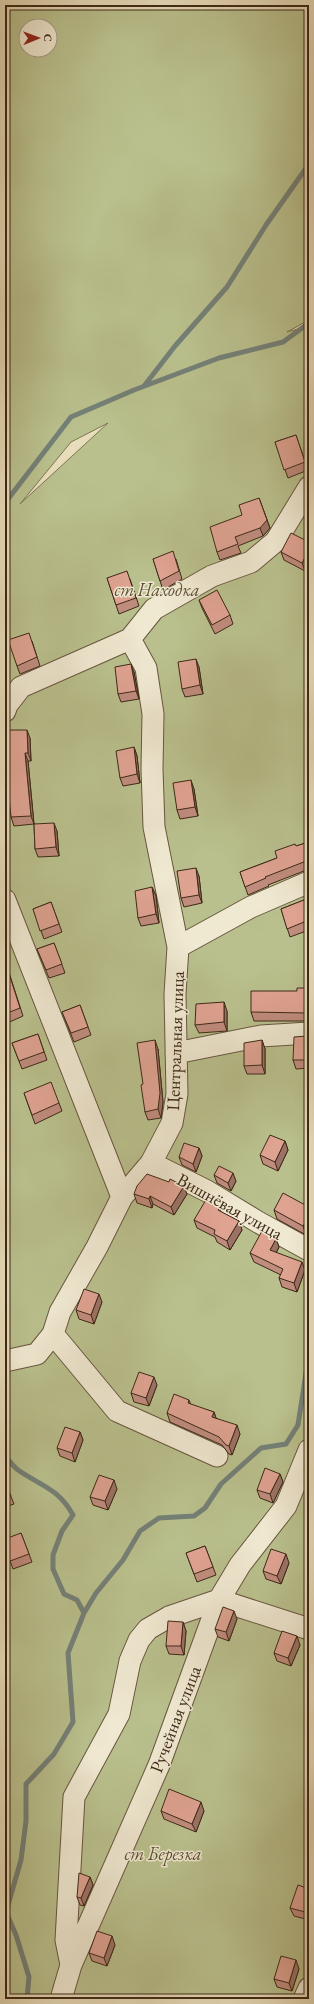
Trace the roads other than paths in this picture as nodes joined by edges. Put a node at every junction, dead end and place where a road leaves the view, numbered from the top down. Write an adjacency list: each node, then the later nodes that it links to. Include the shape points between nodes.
1 (309, 487): 2 (street, via 276,541 251,562 212,576 154,609)
2 (130, 639): 3 (street, via 21,687); 6 (street, via 146,668 153,714 154,826)
3 (5, 711)
4 (309, 882): 6 (street, Центральная улица, via 251,907)
5 (5, 900): 10 (street)
6 (178, 947): 8 (street, Центральная улица, via 175,994)
7 (309, 1033): 8 (street, via 261,1036)
8 (176, 1053): 9 (street, Центральная улица, via 177,1094 172,1123)
9 (151, 1163): 10 (street, Центральная улица); 11 (street, Вишнёвая улица, via 207,1191)
10 (122, 1197): 12 (street, Центральная улица, via 60,1312)
11 (309, 1250)
12 (53, 1334): 13 (street, Центральная улица, via 37,1354); 15 (street, via 117,1411)
13 (5, 1362)
14 (309, 1450): 16 (street, Ручейная улица, via 286,1506 240,1565)
15 (217, 1456)
16 (219, 1600): 17 (street); 18 (street, Ручейная улица, via 159,1765); 18 (street, via 168,1617 148,1629 139,1640 130,1661 119,1714 74,1796 66,1940)
17 (309, 1629)
18 (71, 1965): 20 (street, Ручейная улица)
19 (309, 1988): 21 (street)
20 (61, 1999)
21 (304, 1999)

